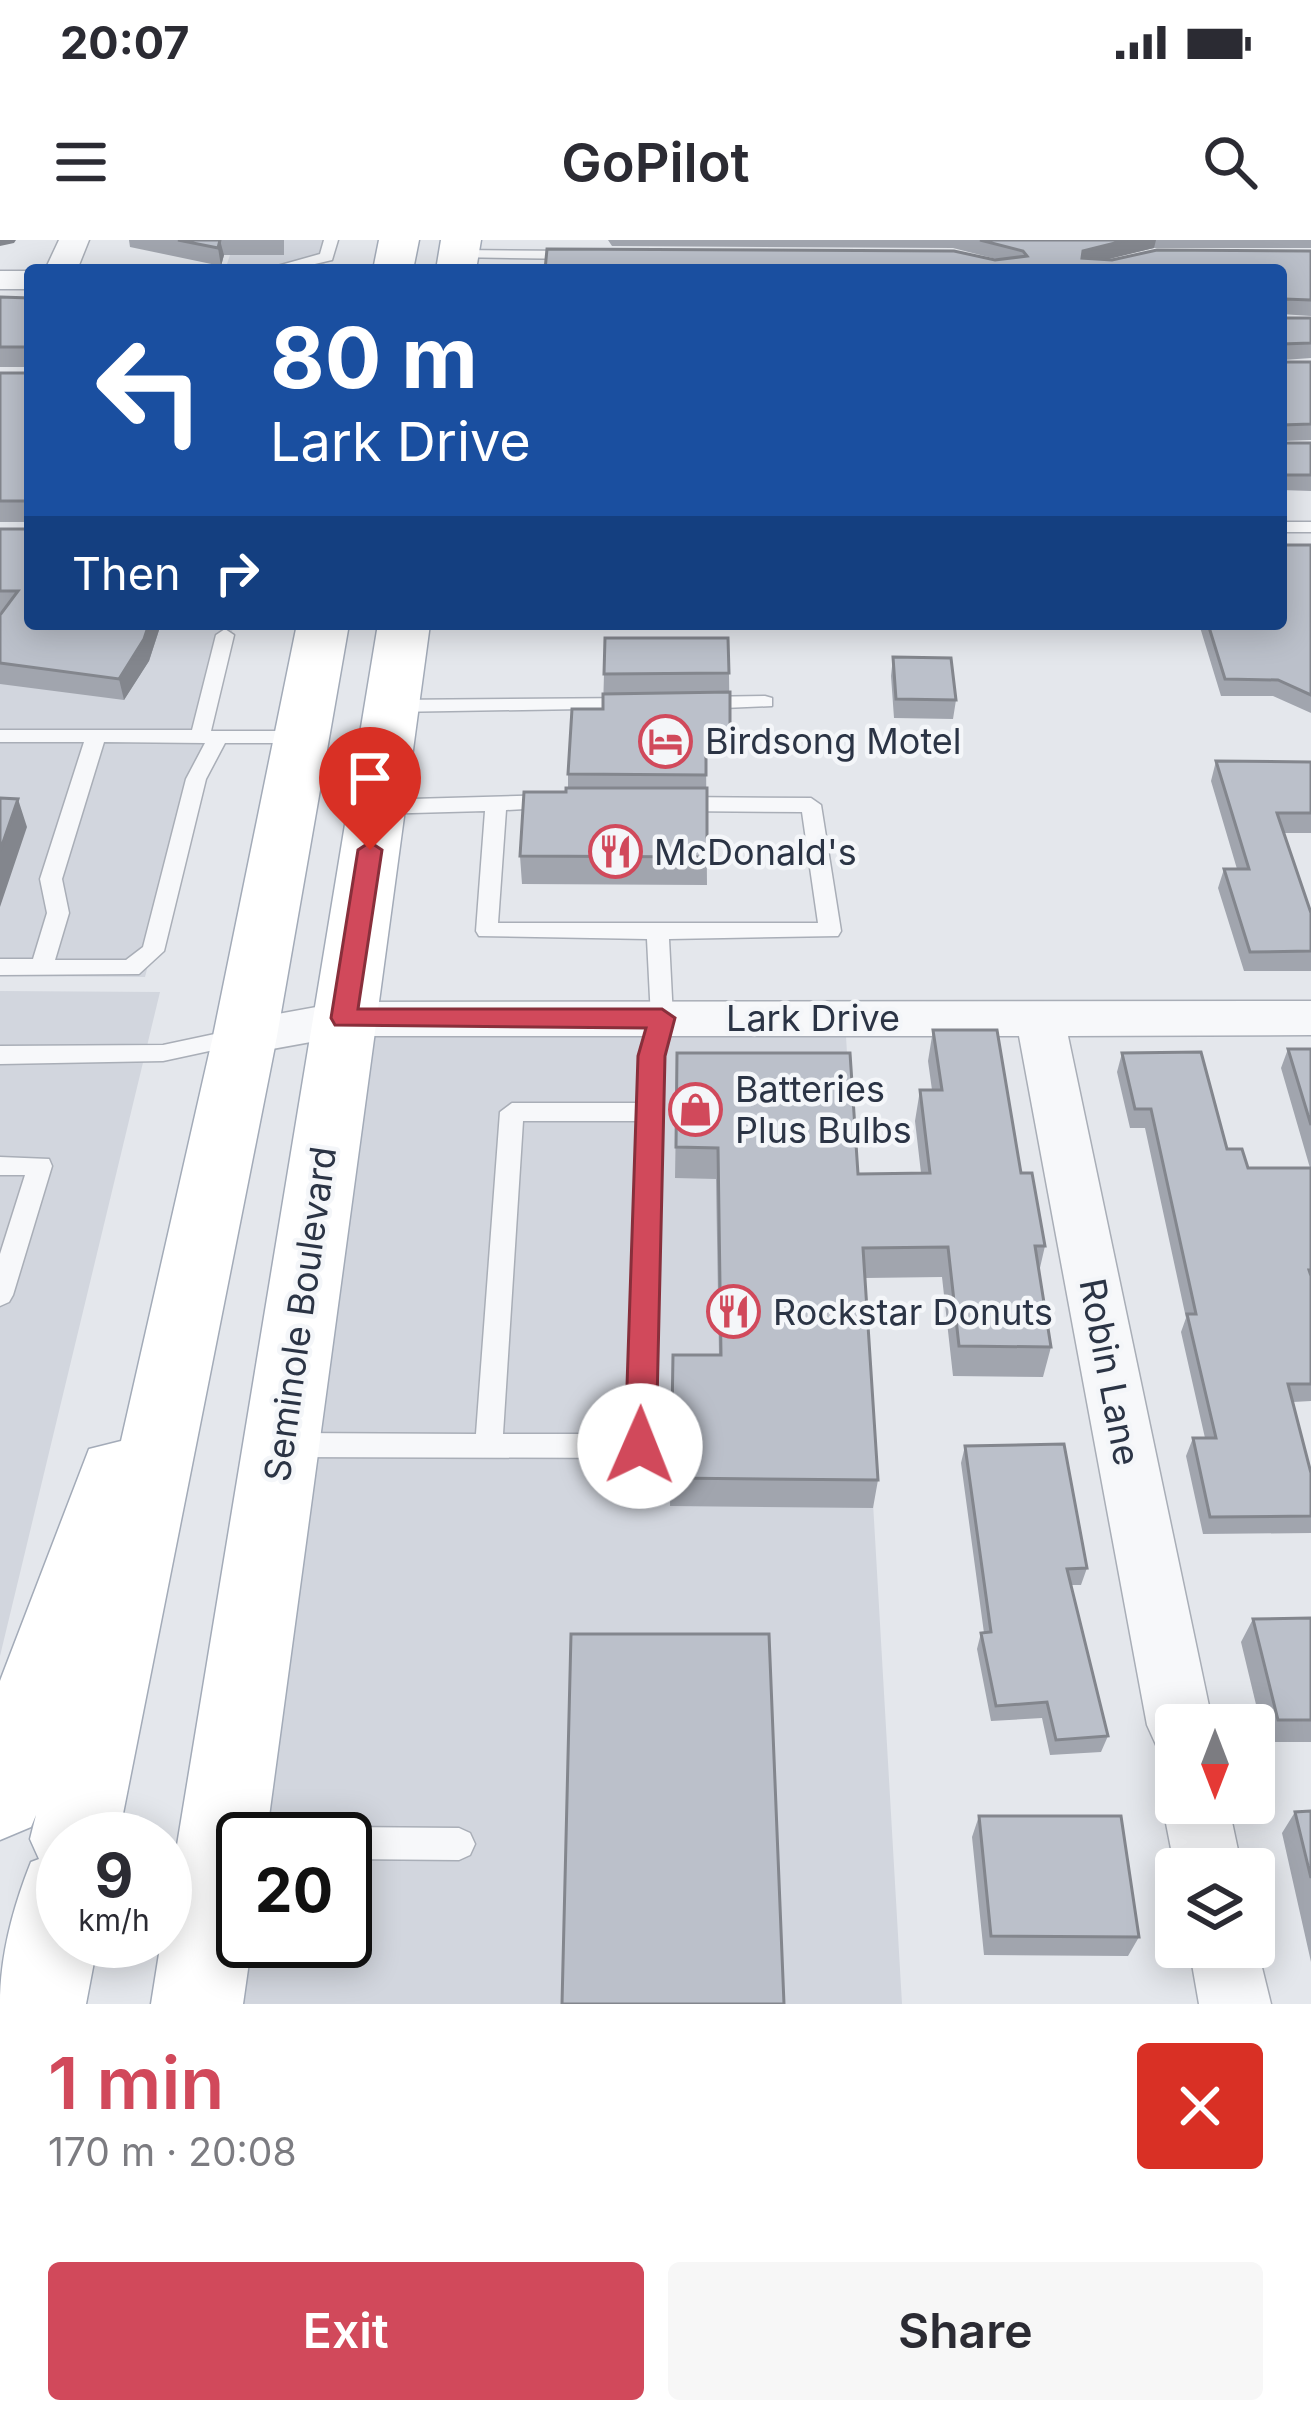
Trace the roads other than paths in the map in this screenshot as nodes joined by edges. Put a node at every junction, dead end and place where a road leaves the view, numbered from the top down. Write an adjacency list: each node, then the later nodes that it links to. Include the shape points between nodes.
1 (331, 240): 4 (lane, via 327,257)
2 (458, 255): 3 (lane)
3 (600, 255)
4 (296, 264)
5 (322, 630): 15 (main road)
6 (403, 630): 11 (main road, Seminole Boulevard)
7 (225, 635): 14 (lane)
8 (765, 702): 9 (lane)
9 (671, 703)
10 (648, 704): 11 (lane)
11 (391, 706): 19 (main road, Seminole Boulevard)
12 (0, 736): 13 (lane)
13 (96, 736): 14 (lane); 22 (lane, via 51,879 58,913)
14 (209, 736): 15 (lane); 22 (lane, via 153,951 131,968)
15 (302, 736): 27 (main road)
16 (572, 802): 18 (lane)
17 (643, 803): 20 (lane, via 811,805 830,931)
18 (496, 804): 19 (lane); 20 (lane, via 487,932)
19 (376, 807): 23 (main road, Seminole Boulevard)
20 (658, 931): 24 (lane)
21 (0, 968): 22 (lane)
22 (41, 968)
23 (344, 1018): 24 (street, Lark Drive); 27 (street, Lark Drive); 33 (main road, Seminole Boulevard)
24 (662, 1018): 25 (street, Lark Drive); 29 (lane)
25 (1040, 1018): 26 (street, Lark Drive); 35 (street, Robin Lane)
26 (1311, 1018)
27 (245, 1036): 28 (lane, via 163,1053); 31 (main road)
28 (0, 1055)
29 (649, 1112): 34 (lane, via 512,1112); 34 (lane, via 640,1446)
30 (0, 1166): 32 (lane, via 40,1166)
31 (196, 1250): 36 (main road); 37 (main road)
32 (0, 1295)
33 (280, 1445): 34 (lane); 38 (main road, Seminole Boulevard)
34 (489, 1445)
35 (1176, 1704)
36 (0, 1797)
37 (80, 1812)
38 (236, 1812)
39 (372, 1843): 40 (lane)
40 (459, 1844)
41 (216, 1916): 47 (main road, Seminole Boulevard)
42 (48, 1968): 45 (main road)
43 (74, 1968): 46 (main road)
44 (1228, 1968): 48 (street)
45 (40, 2004)
46 (80, 2004)
47 (197, 2004)
48 (1235, 2004)

